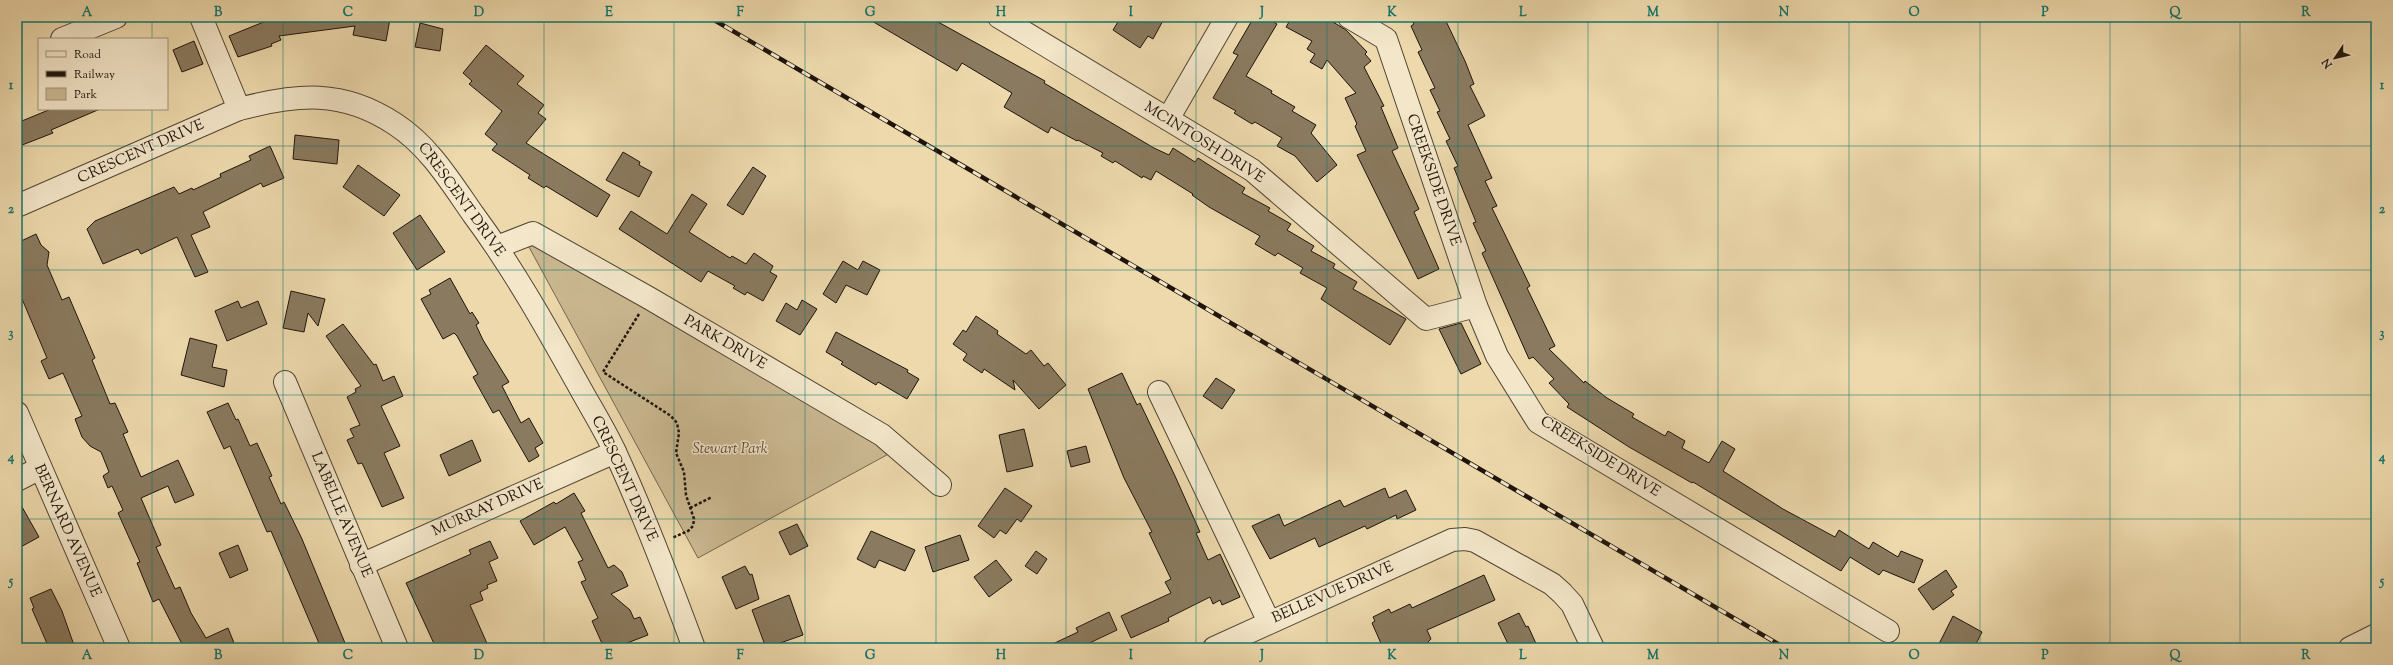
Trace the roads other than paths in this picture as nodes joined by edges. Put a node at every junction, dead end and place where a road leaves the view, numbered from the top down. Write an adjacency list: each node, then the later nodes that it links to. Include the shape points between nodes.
1 (116, 17): 6 (street)
2 (201, 17): 7 (street)
3 (999, 17): 8 (street, MCINTOSH DRIVE)
4 (1227, 17): 8 (street)
5 (1349, 17): 11 (street, CREEKSIDE DRIVE, via 1386,39)
6 (64, 38)
7 (239, 109): 9 (street, CRESCENT DRIVE); 10 (street, CRESCENT DRIVE, via 277,99 329,98 373,112 414,137 430,154)
8 (1168, 119): 11 (street, MCINTOSH DRIVE, via 1252,170 1426,319)
9 (17, 206)
10 (497, 247): 15 (street, CRESCENT DRIVE, via 562,355); 18 (street, PARK DRIVE, via 533,234 649,298 882,435)
11 (1476, 306): 21 (street, CREEKSIDE DRIVE, via 1496,356 1538,422)
12 (285, 382): 19 (street, LABELLE AVENUE)
13 (1159, 392): 20 (street)
14 (17, 413): 16 (street, BERNARD AVENUE)
15 (615, 452): 19 (street, MURRAY DRIVE); 25 (street, CRESCENT DRIVE, via 655,545)
16 (40, 468): 17 (street); 23 (street, BERNARD AVENUE)
17 (17, 480)
18 (940, 485)
19 (361, 564): 24 (street, LABELLE AVENUE)
20 (1269, 622): 26 (street, BELLEVUE DRIVE); 27 (street, BELLEVUE DRIVE, via 1452,540 1465,538 1475,541 1552,584 1572,604)
21 (1888, 630)
22 (2376, 635): 28 (street)
23 (119, 648)
24 (397, 648)
25 (694, 648)
26 (1214, 648)
27 (1593, 648)
28 (2350, 648)

